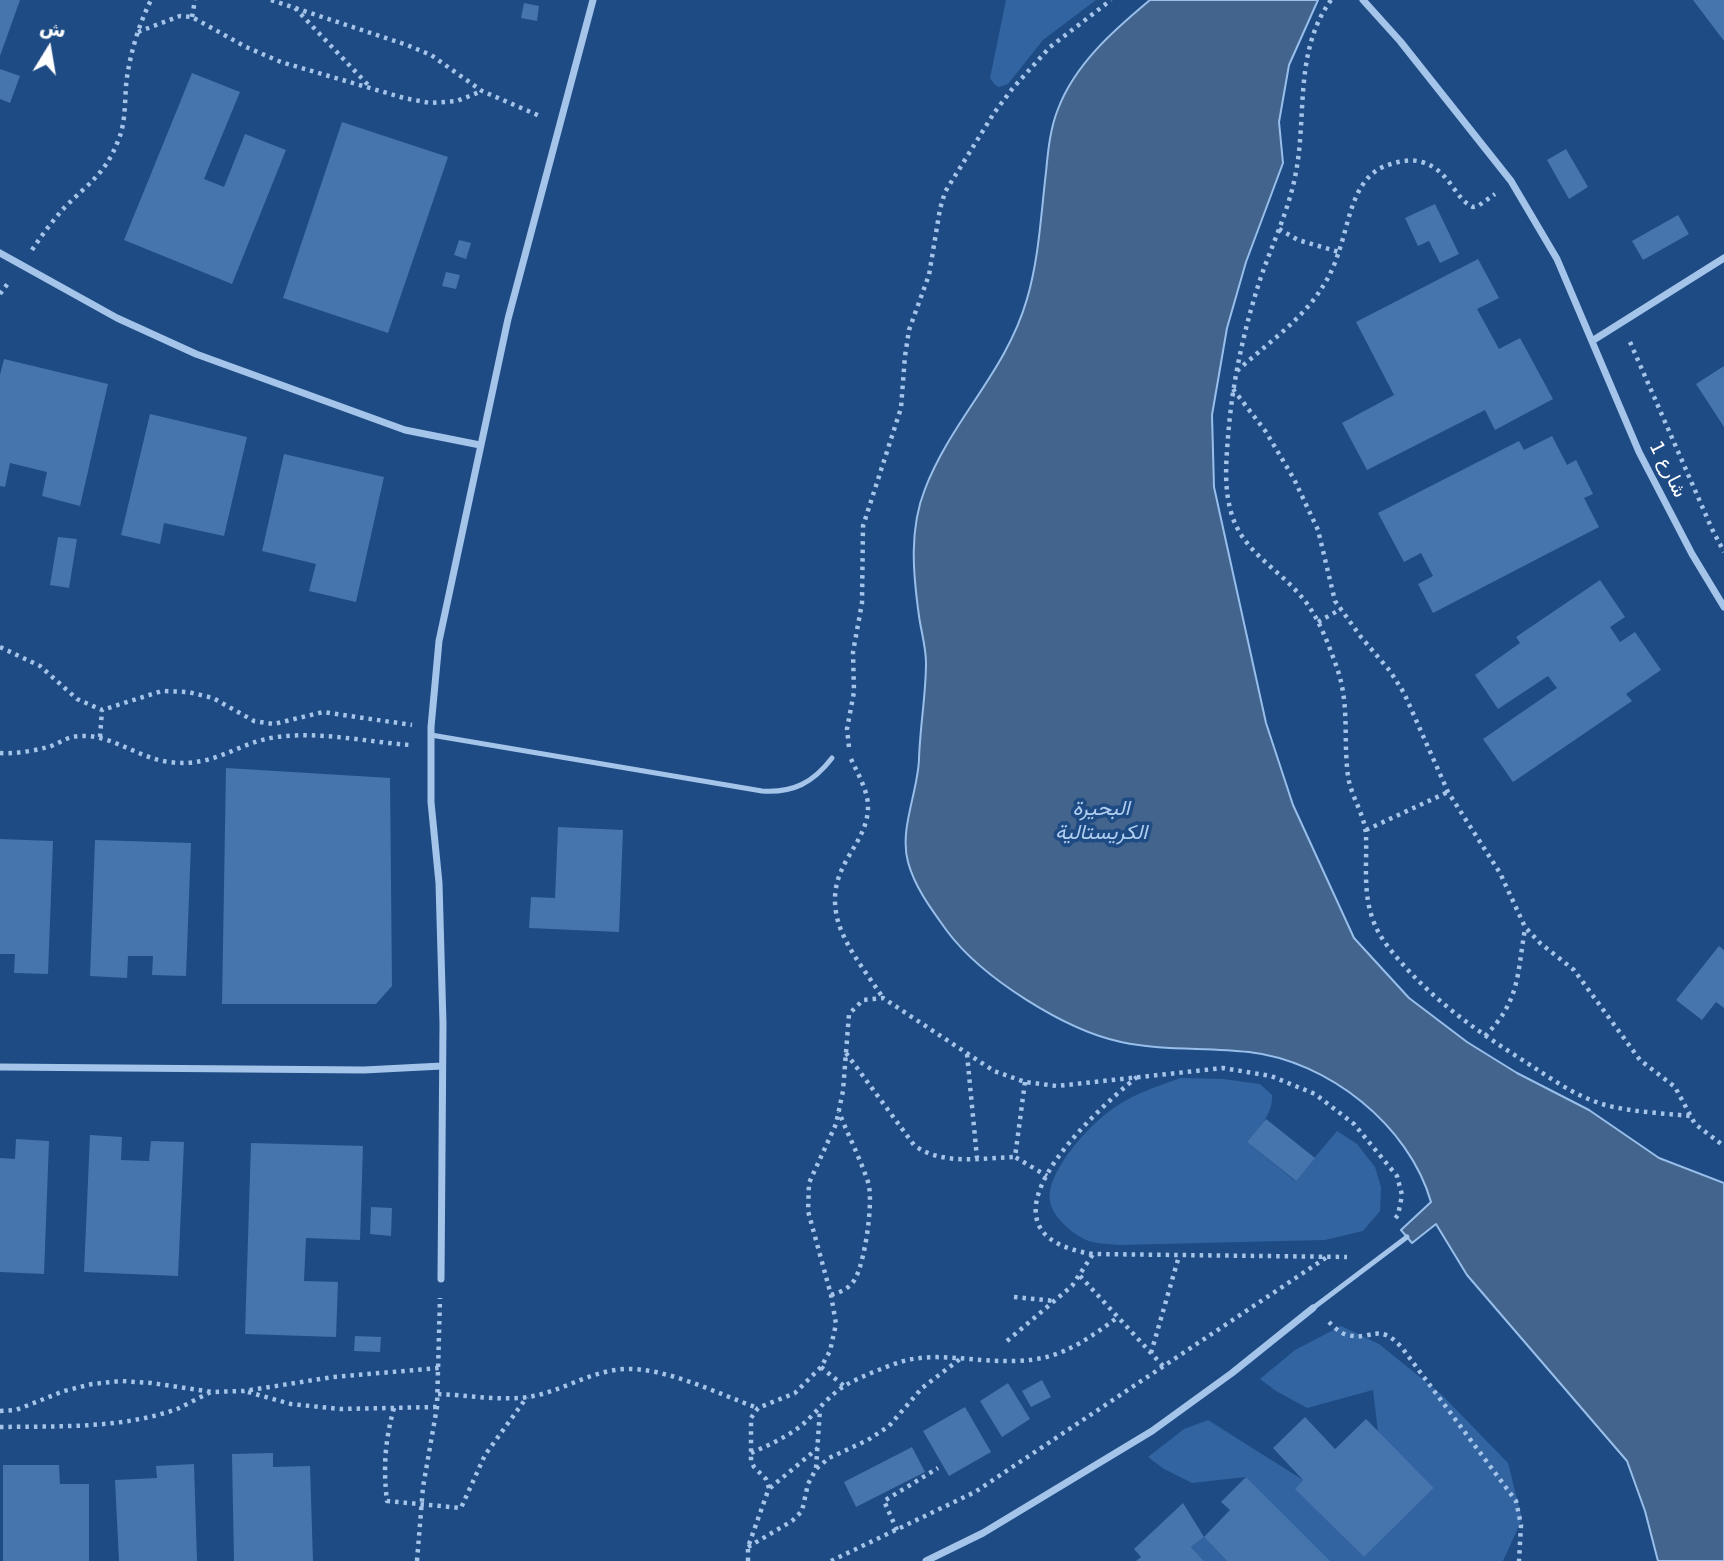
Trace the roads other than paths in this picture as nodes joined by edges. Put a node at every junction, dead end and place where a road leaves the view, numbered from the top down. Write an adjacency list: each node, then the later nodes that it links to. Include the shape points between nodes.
1 (593, 0): 6 (street, via 508,319)
2 (1363, 0): 5 (street, شارع 1, via 1511,181 1557,259)
3 (0, 253): 6 (street, via 117,318 196,354 405,430)
4 (1724, 258): 5 (street)
5 (1592, 341): 7 (street, شارع 1, via 1639,452)
6 (480, 445): 8 (street, via 439,641)
7 (1724, 607)
8 (431, 731): 9 (lane, via 762,791 795,789 810,782); 10 (street)
9 (832, 758)
10 (442, 1066): 11 (street, via 364,1070); 13 (street)
11 (0, 1067)
12 (1407, 1237): 14 (lane)
13 (441, 1279)
14 (1313, 1308): 15 (street, via 1152,1431 983,1533)
15 (926, 1561)

